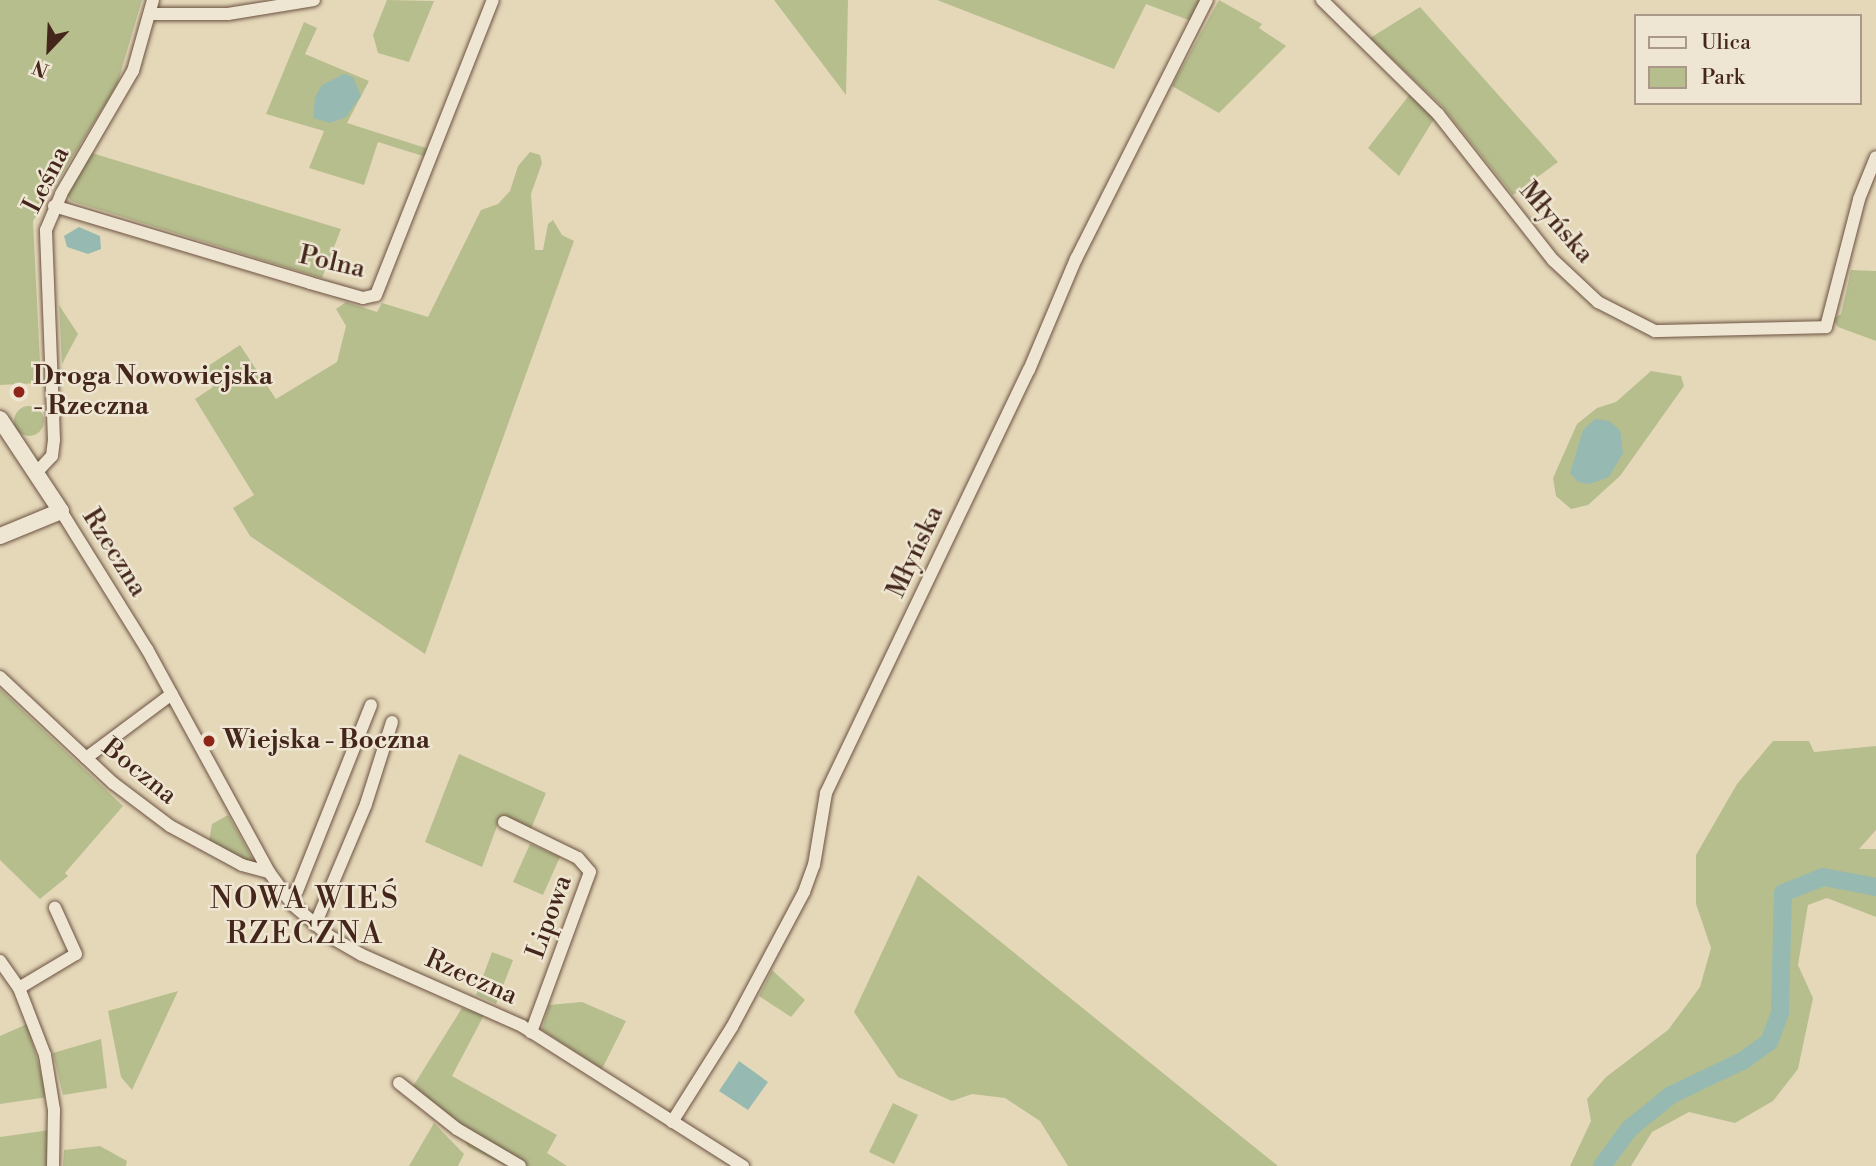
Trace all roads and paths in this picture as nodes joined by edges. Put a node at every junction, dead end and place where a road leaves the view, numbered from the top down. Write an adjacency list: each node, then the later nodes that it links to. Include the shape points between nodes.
1 (153, 0): 6 (street, Leśna)
2 (314, 0): 6 (street, via 228,14)
3 (493, 0): 8 (street, Polna, via 376,295 363,298)
4 (1207, 0): 27 (street, Młyńska, via 1076,259 1029,370 826,793 814,865 804,892 732,1027)
5 (1322, 0): 7 (street, Młyńska, via 1438,114 1553,260 1616,314 1656,331 1826,327 1849,232)
6 (151, 14): 8 (street, Leśna, via 133,71)
7 (1876, 157)
8 (54, 206): 10 (street, Leśna, via 45,248 54,440 52,456)
9 (0, 419): 10 (street)
10 (36, 473): 11 (street)
11 (61, 511): 12 (street); 14 (street, Rzeczna)
12 (0, 536)
13 (0, 677): 17 (street, Boczna)
14 (172, 694): 17 (street); 19 (street, Rzeczna)
15 (371, 705): 20 (street, via 297,891)
16 (392, 722): 22 (street, via 366,804)
17 (86, 758): 19 (street, Boczna, via 170,826 242,865)
18 (504, 822): 25 (street, Lipowa, via 578,858 590,872)
19 (269, 872): 20 (street, Rzeczna)
20 (288, 898): 22 (street, Rzeczna)
21 (55, 908): 24 (street, via 76,954)
22 (315, 925): 25 (street, Rzeczna, via 362,955)
23 (0, 961): 24 (street)
24 (19, 988): 29 (street, via 50,1079)
25 (531, 1032): 27 (street, Rzeczna)
26 (399, 1083): 30 (street, via 457,1129)
27 (672, 1122): 28 (street, Rzeczna)
28 (735, 1164)
29 (53, 1166)
30 (520, 1166)

